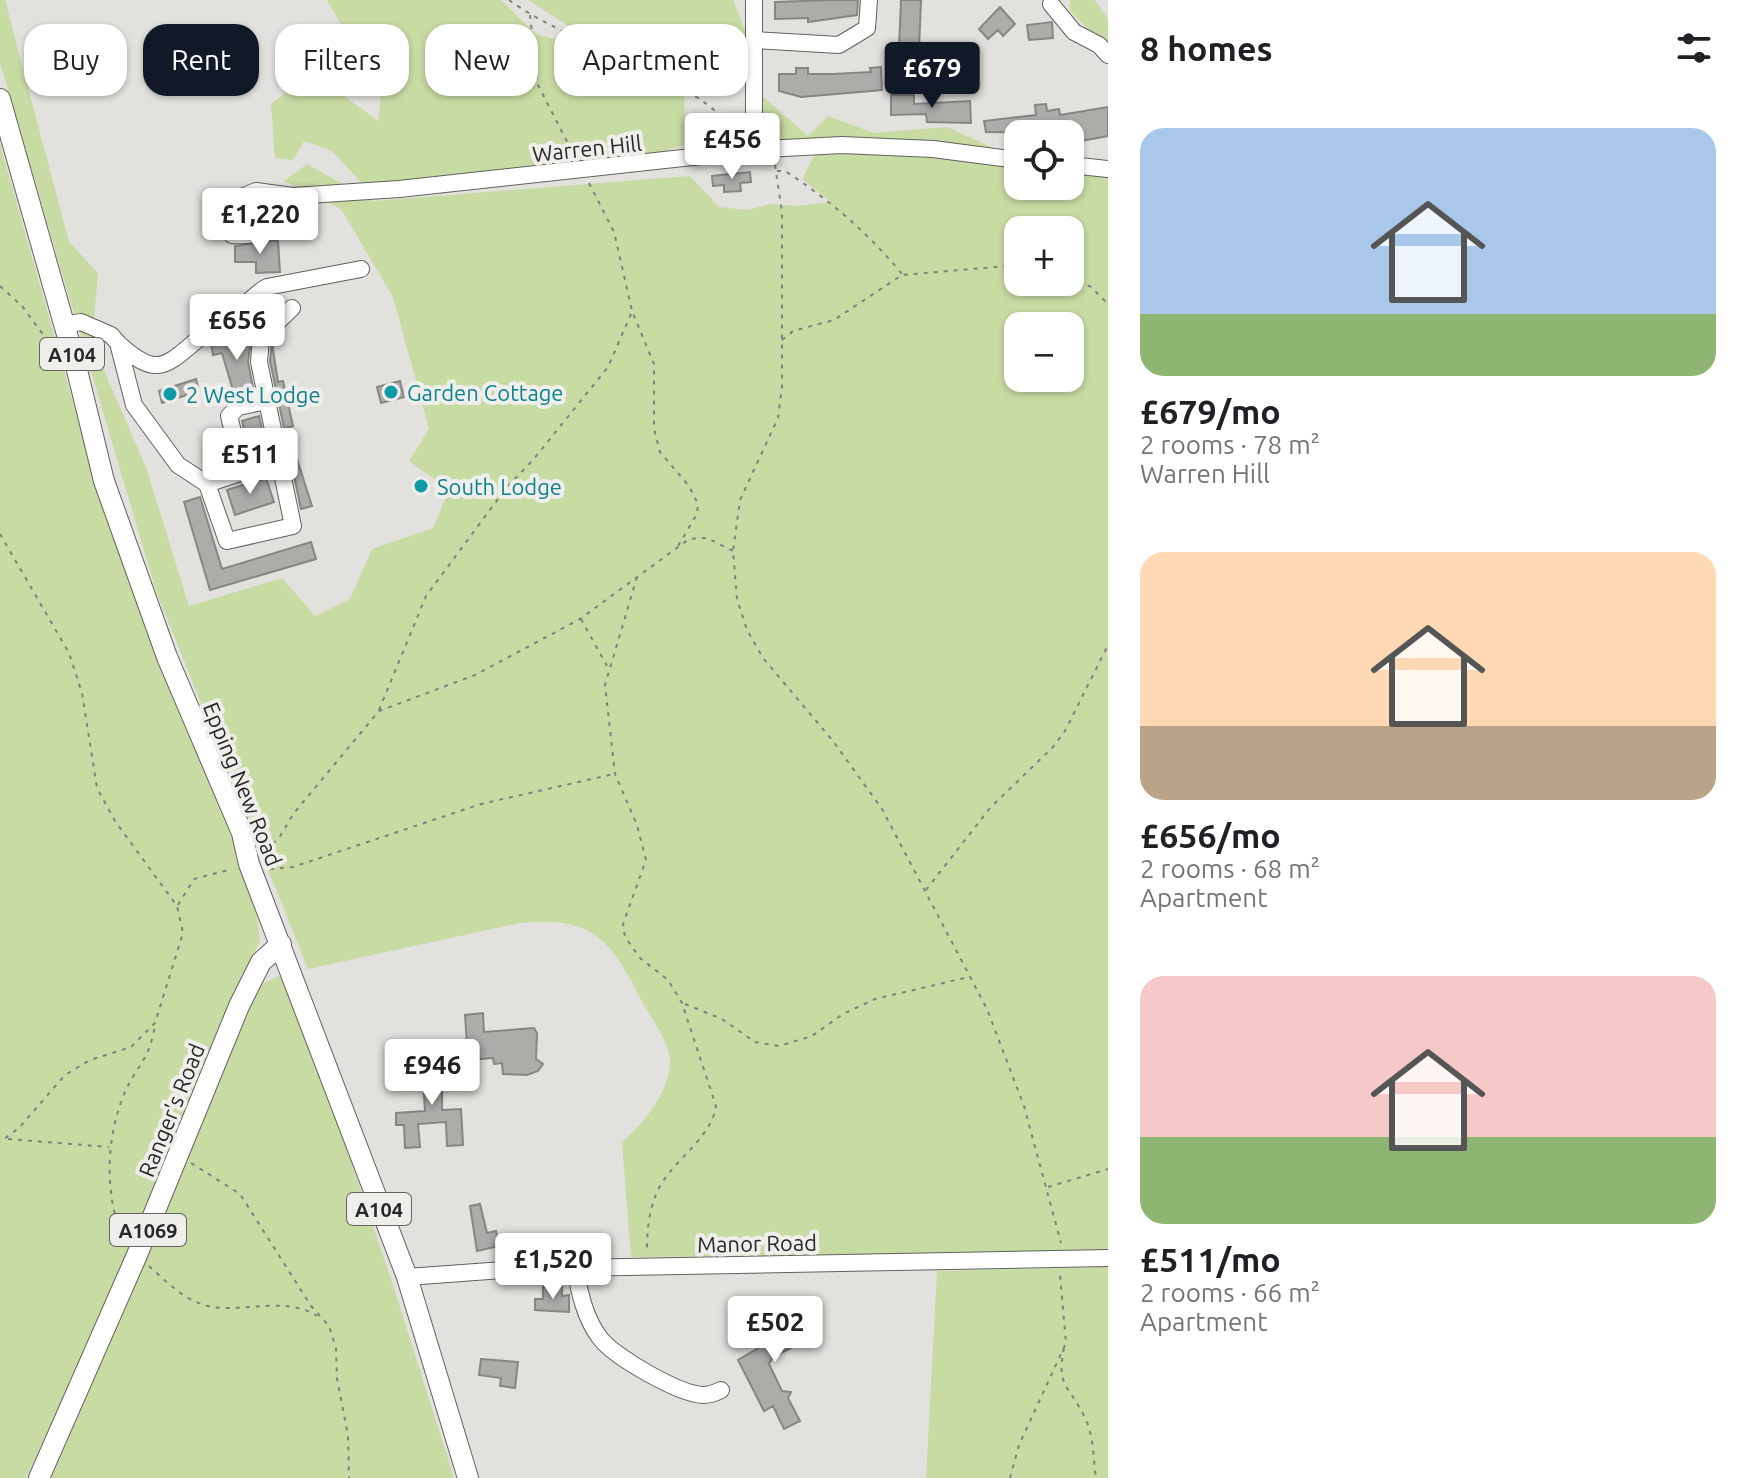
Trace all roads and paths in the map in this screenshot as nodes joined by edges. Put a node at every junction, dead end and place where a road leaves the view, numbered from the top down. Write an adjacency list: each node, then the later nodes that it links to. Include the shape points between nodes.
1 (509, 0): 5 (path)
2 (754, 0): 6 (street)
3 (869, 0): 6 (street, via 867,28 839,45)
4 (1051, 4): 7 (street, via 1074,32)
5 (530, 15): 9 (path, via 679,87); 13 (path, via 538,85)
6 (755, 40): 9 (street, via 754,124)
7 (1108, 55)
8 (0, 99): 24 (main road, Epping New Road / A104)
9 (764, 150): 10 (street, Warren Hill, via 842,145); 13 (street, Warren Hill); 14 (path)
10 (1004, 158)
11 (1084, 166): 12 (street)
12 (1108, 169)
13 (583, 170): 15 (street, Warren Hill); 23 (path, via 614,232)
14 (777, 171): 18 (path, via 829,200); 25 (path)
15 (293, 196)
16 (1004, 266): 18 (path)
17 (361, 269): 26 (street, via 267,287 164,365 132,356)
18 (902, 275): 25 (path, via 834,320 793,331)
19 (1084, 283): 21 (path)
20 (0, 286): 27 (path, via 58,355)
21 (1108, 304)
22 (292, 308): 28 (street, via 261,338 259,362)
23 (632, 311): 33 (path, via 654,364 654,429 660,452 698,504); 39 (path, via 608,367 507,487 426,596)
24 (64, 325): 26 (street, via 81,322); 27 (main road, Epping New Road / A104)
25 (782, 340): 34 (path, via 778,418 740,500)
26 (118, 343): 31 (street, via 134,405 178,465)
27 (76, 366): 41 (main road, Epping New Road / A104, via 104,481 173,672 242,833)
28 (267, 401): 29 (street); 30 (street, via 238,407 229,416)
29 (279, 460): 30 (street); 31 (street, via 293,526 227,541)
30 (243, 472): 31 (street)
31 (207, 484)
32 (0, 534): 43 (path, via 69,653 82,693 93,773 107,809)
33 (674, 550): 34 (path, via 689,539 707,538); 35 (path)
34 (733, 551): 42 (path, via 737,599 747,630 763,658 882,809)
35 (637, 577): 36 (path); 38 (path)
36 (580, 619): 38 (path); 39 (path, via 475,675)
37 (1108, 645): 42 (path, via 1065,731 990,808)
38 (608, 667): 40 (path, via 605,685)
39 (379, 711): 41 (path, via 279,838)
40 (615, 774): 41 (path, via 481,804 293,867); 46 (path, via 646,860 626,910 625,937 640,958 668,980)
41 (249, 864): 43 (path, via 194,879); 44 (main road, Epping New Road / A104)
42 (925, 890): 45 (path)
43 (177, 906): 47 (path, via 183,933 155,1023 131,1047 90,1060 65,1075)
44 (281, 944): 57 (main road, Epping New Road / A104); 60 (main road, Ranger's Road / A1069, via 261,962 239,1006)
45 (970, 976): 46 (path, via 875,999 812,1036 779,1046 755,1042 722,1019); 52 (path, via 1024,1106)
46 (682, 1003): 56 (path, via 716,1106 713,1124 656,1196)
47 (7, 1139): 48 (path); 49 (path)
48 (0, 1142)
49 (110, 1147)
50 (187, 1153): 61 (path, via 192,1164 240,1194 329,1326 348,1436)
51 (1108, 1169): 52 (path)
52 (1047, 1187): 54 (path)
53 (1108, 1258): 54 (street, Manor Road)
54 (1063, 1259): 56 (street, Manor Road); 58 (path)
55 (576, 1268): 56 (street, Manor Road); 57 (street, Manor Road); 59 (street, via 589,1321 602,1341 681,1389 701,1395)
56 (646, 1268)
57 (407, 1277): 62 (main road, Epping New Road / A104)
58 (1066, 1343): 63 (path, via 1019,1445); 64 (path, via 1062,1385 1085,1416)
59 (721, 1390)
60 (39, 1478)
61 (349, 1478)
62 (468, 1478)
63 (1010, 1478)
64 (1096, 1478)

